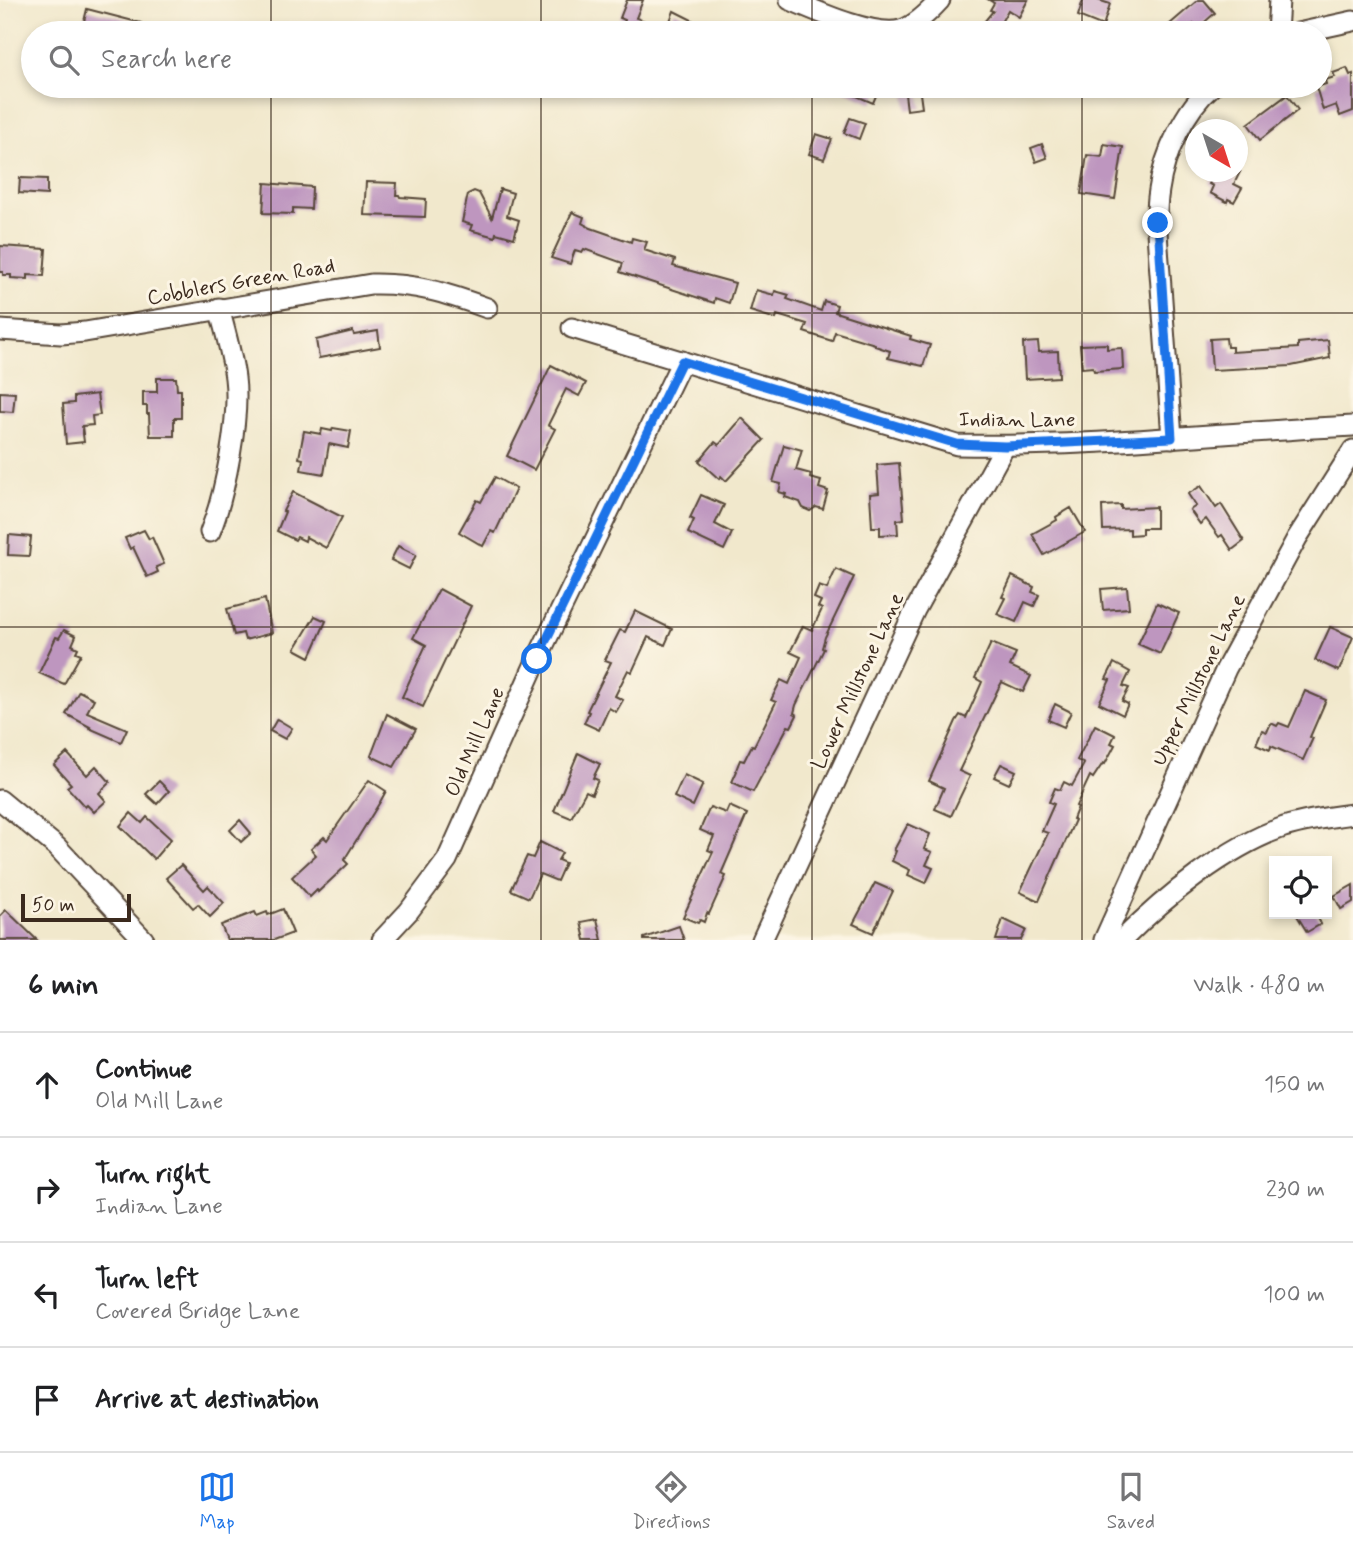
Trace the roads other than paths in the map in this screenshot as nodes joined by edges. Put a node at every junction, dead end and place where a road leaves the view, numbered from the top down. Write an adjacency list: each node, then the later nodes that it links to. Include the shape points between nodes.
1 (790, 0): 4 (street)
2 (940, 0): 5 (street)
3 (1279, 0): 6 (street)
4 (840, 21)
5 (915, 21)
6 (1278, 21)
7 (1353, 22): 8 (street)
8 (1332, 26)
9 (1201, 98): 16 (street, via 1184,122 1159,189)
10 (487, 308): 11 (street, Cobblers Green Road, via 441,291 400,284 343,287)
11 (219, 309): 13 (street, Cobblers Green Road, via 85,332); 19 (street, via 235,377 236,402 222,495)
12 (572, 328): 14 (street, Indian Lane)
13 (0, 330)
14 (682, 361): 17 (street, Indian Lane, via 957,444); 23 (street, Old Mill Lane, via 537,659 447,860)
15 (1353, 426): 16 (street, Indian Lane)
16 (1172, 438): 17 (street, Indian Lane)
17 (1005, 446): 24 (street, Lower Millstone Lane, via 915,610)
18 (1353, 450): 25 (street, Upper Millstone Lane, via 1297,538 1226,669)
19 (210, 533)
20 (0, 800): 22 (street, via 57,847)
21 (1353, 814): 26 (street, via 1285,827 1258,838 1193,879 1148,913)
22 (145, 940)
23 (382, 940)
24 (762, 940)
25 (1104, 940)
26 (1122, 940)

